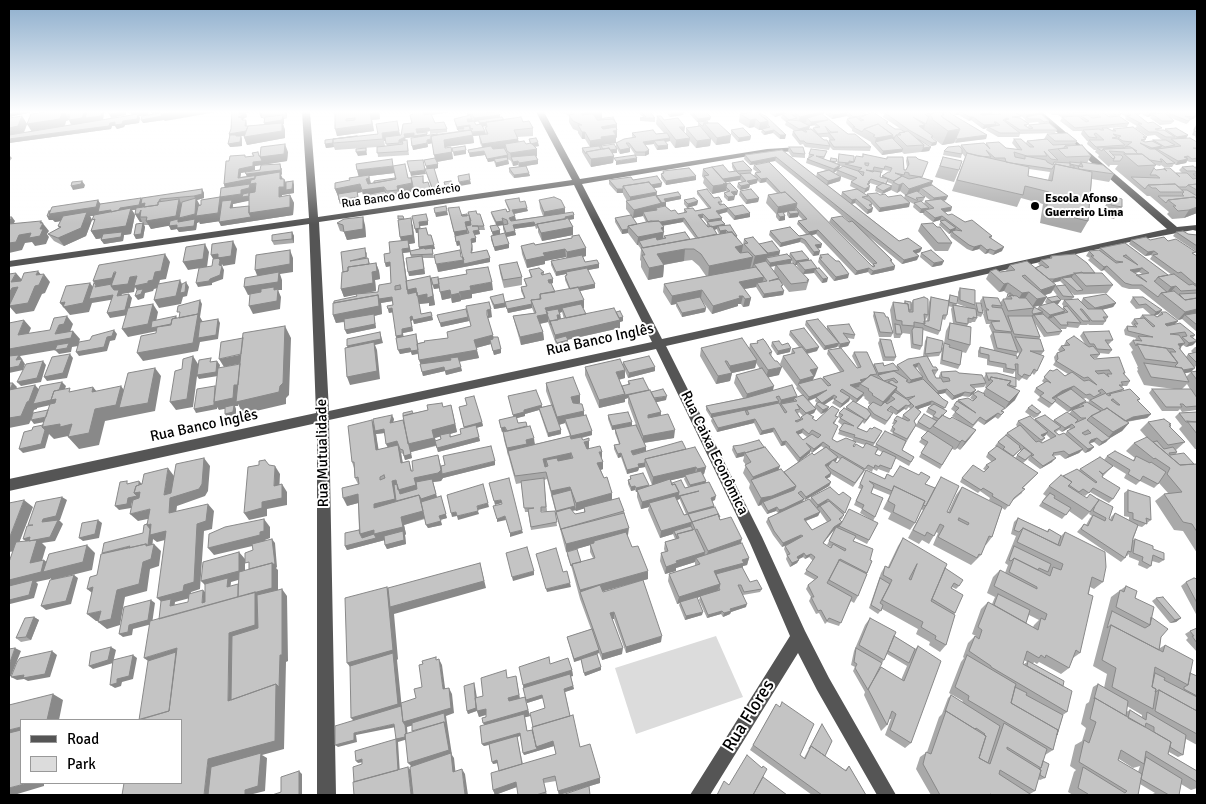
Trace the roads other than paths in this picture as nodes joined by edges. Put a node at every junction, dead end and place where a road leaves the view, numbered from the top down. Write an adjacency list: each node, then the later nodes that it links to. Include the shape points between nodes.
1 (309, 150): 6 (street, Rua Mutualidade)
2 (560, 150): 5 (street, Rua Caixa Econômica)
3 (788, 150): 5 (street, Rua Banco do Comércio)
4 (1081, 150): 8 (street)
5 (578, 182): 6 (street, Rua Banco do Comércio); 10 (street, Rua Caixa Econômica)
6 (314, 221): 9 (street, Rua Banco do Comércio); 11 (street, Rua Mutualidade)
7 (1197, 228): 8 (street, Rua Banco Inglês)
8 (1174, 230): 10 (street, Rua Banco Inglês)
9 (9, 264)
10 (659, 344): 11 (street, Rua Banco Inglês); 13 (street, Rua Caixa Econômica, via 758,542)
11 (323, 417): 12 (street, Rua Banco Inglês); 14 (street, Rua Mutualidade)
12 (9, 485)
13 (799, 637): 15 (street, Rua Flores); 16 (street, Rua Caixa Econômica)
14 (327, 795)
15 (700, 795)
16 (887, 795)

